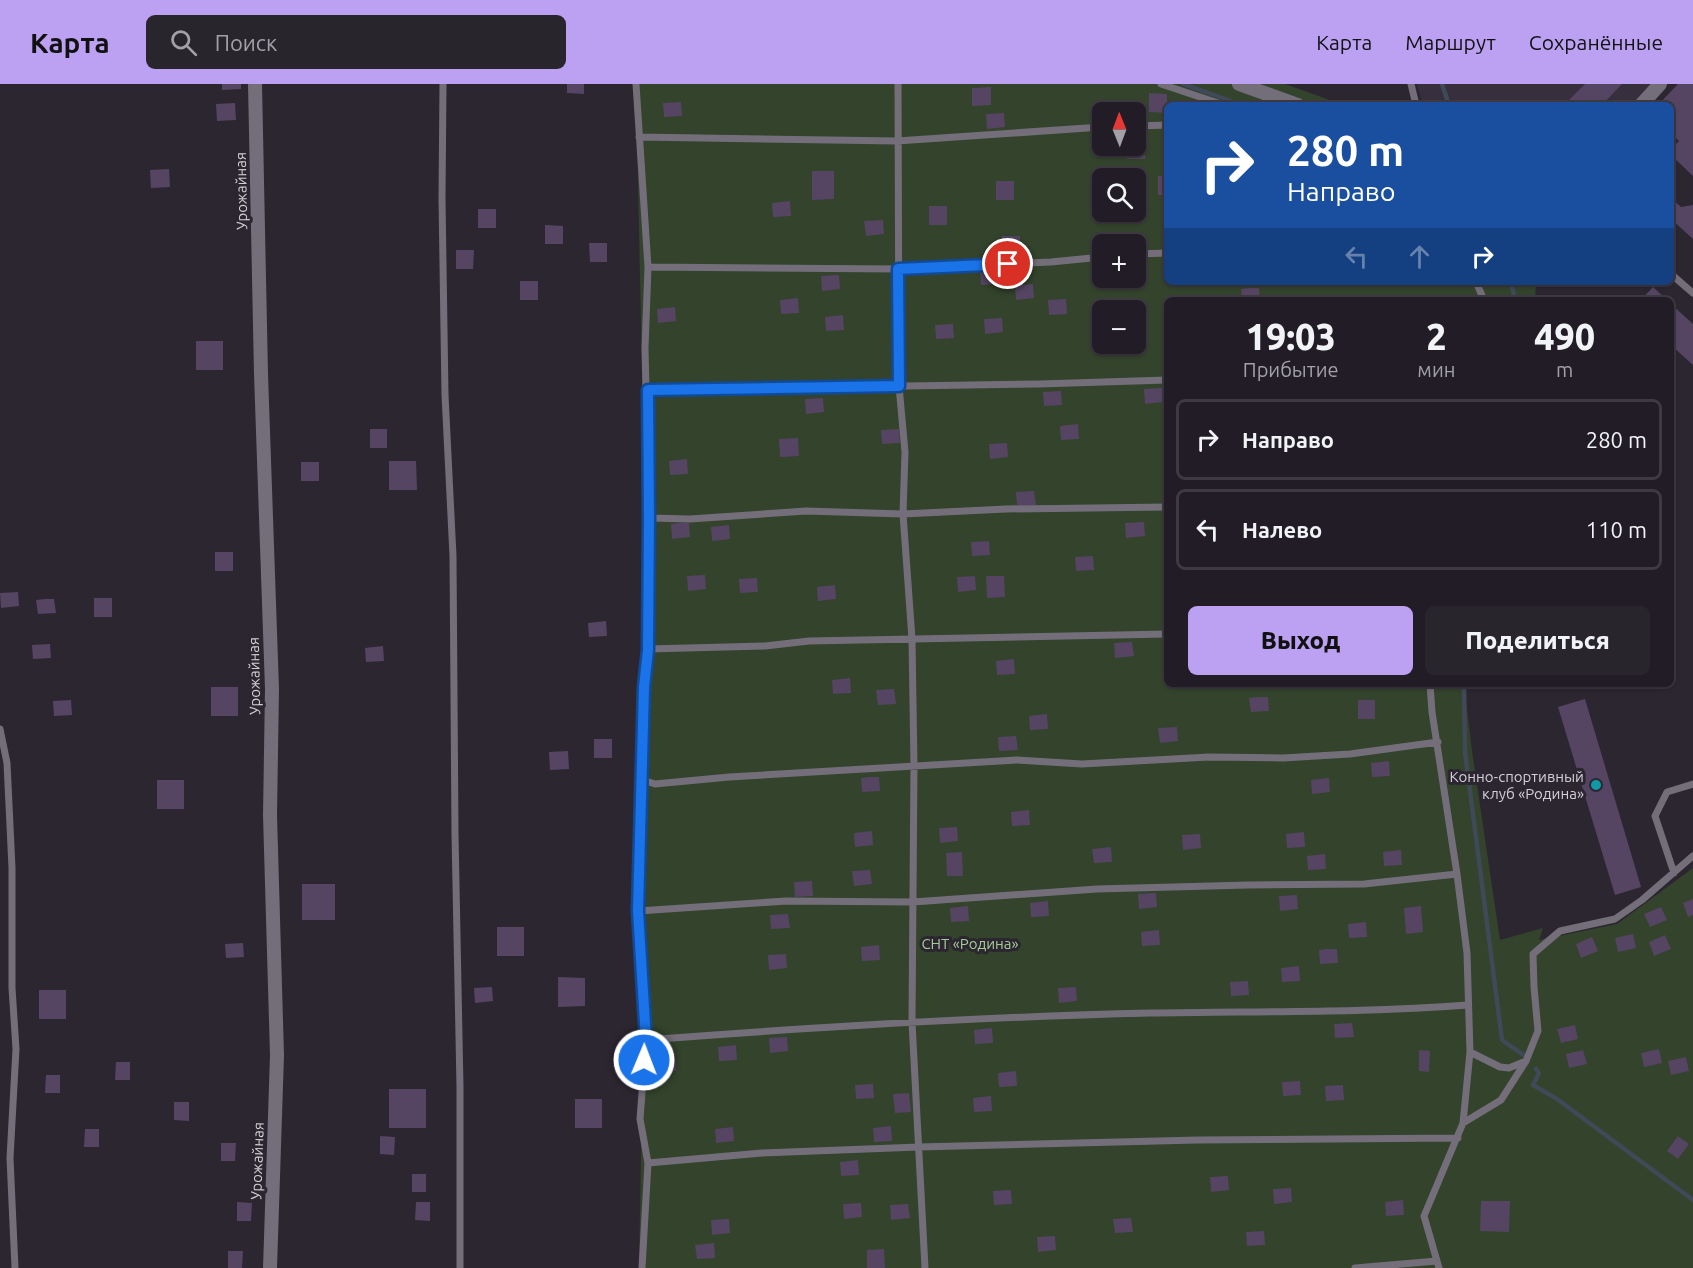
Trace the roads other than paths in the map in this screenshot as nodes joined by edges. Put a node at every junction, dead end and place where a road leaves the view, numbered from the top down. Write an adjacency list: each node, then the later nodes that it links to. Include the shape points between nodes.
1 (255, 84): 56 (street, Урожайная, via 272,689 270,815 277,1055)
2 (443, 84): 57 (lane, via 445,395 453,556)
3 (636, 84): 16 (lane)
4 (898, 84): 17 (lane)
5 (1161, 84): 9 (lane)
6 (1239, 84): 10 (street)
7 (1411, 84): 11 (lane)
8 (1660, 84): 12 (street)
9 (1215, 102)
10 (1290, 102)
11 (1415, 102)
12 (1644, 102)
13 (1164, 125): 14 (lane)
14 (1146, 126)
15 (1092, 128): 17 (lane)
16 (639, 137): 17 (lane); 21 (lane)
17 (897, 141): 22 (lane)
18 (1164, 253): 19 (lane)
19 (1146, 254)
20 (1092, 259): 22 (lane)
21 (648, 267): 22 (lane); 27 (lane)
22 (898, 269): 26 (lane)
23 (1674, 277): 24 (lane)
24 (1693, 293)
25 (1164, 380): 26 (lane)
26 (899, 386): 27 (lane); 29 (lane, via 905,452)
27 (648, 390): 30 (lane)
28 (1164, 507): 29 (lane)
29 (903, 514): 30 (lane, via 806,511); 32 (lane)
30 (649, 518): 33 (lane)
31 (1164, 634): 32 (lane)
32 (912, 639): 33 (lane); 37 (lane)
33 (648, 650): 38 (lane)
34 (1430, 687): 36 (lane)
35 (0, 729): 55 (lane, via 7,763 12,868 16,1049 10,1158)
36 (1438, 742): 37 (lane, via 1283,758 1209,757 1082,764 1017,760); 42 (lane)
37 (914, 766): 38 (lane, via 655,784); 43 (lane)
38 (643, 780): 44 (lane)
39 (1693, 784): 41 (lane, via 1668,792 1655,816)
40 (1693, 856): 41 (lane)
41 (1674, 873): 49 (lane, via 1615,919 1560,931 1533,954 1538,1031)
42 (1457, 874): 43 (lane, via 1364,884 1097,888); 45 (lane, via 1467,953)
43 (913, 902): 44 (lane, via 786,901); 46 (lane)
44 (638, 911): 47 (lane)
45 (1468, 1005): 46 (lane); 48 (lane)
46 (912, 1022): 47 (lane); 52 (lane)
47 (646, 1040): 53 (lane, via 640,1119)
48 (1470, 1052): 49 (lane, via 1500,1067); 50 (lane)
49 (1526, 1061): 50 (lane, via 1501,1100)
50 (1463, 1124): 51 (lane)
51 (1458, 1138): 52 (lane); 54 (lane, via 1424,1216)
52 (919, 1148): 53 (lane, via 762,1153); 59 (lane)
53 (648, 1162): 58 (lane)
54 (1438, 1264): 60 (lane)
55 (15, 1268)
56 (270, 1268)
57 (460, 1268)
58 (642, 1268)
59 (925, 1268)
60 (1355, 1268)

